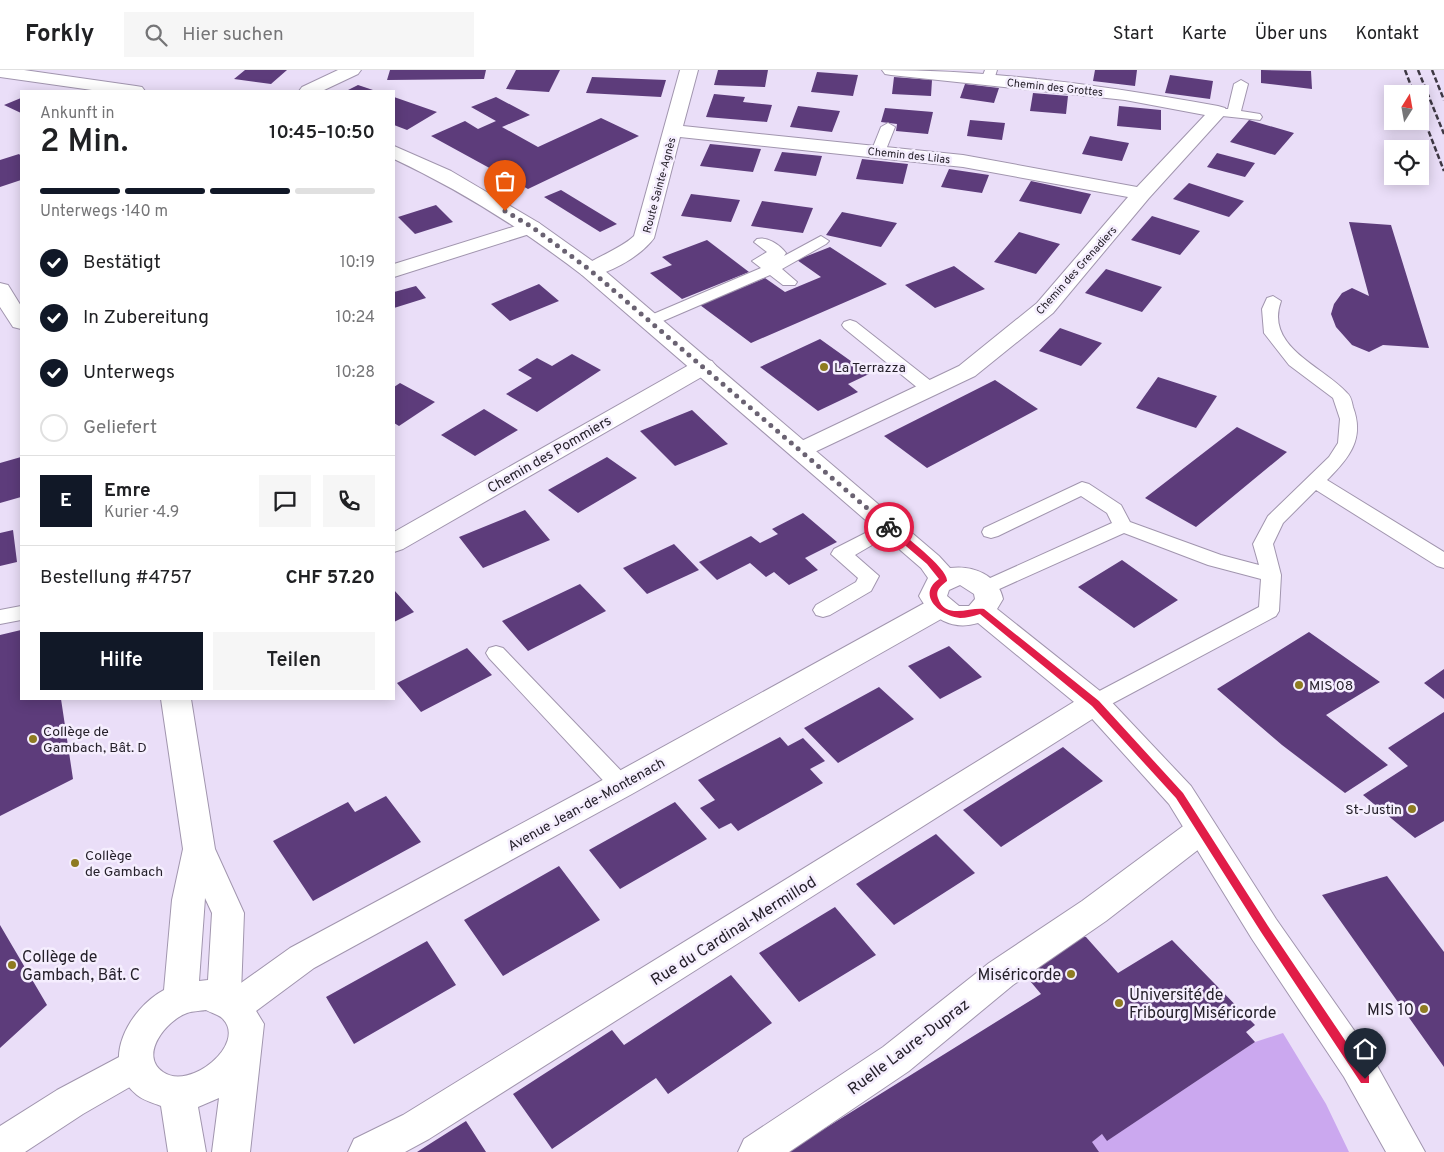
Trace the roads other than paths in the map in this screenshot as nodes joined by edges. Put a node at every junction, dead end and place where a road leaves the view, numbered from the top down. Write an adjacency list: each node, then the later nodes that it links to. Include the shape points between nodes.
1 (352, 70): 9 (street)
2 (689, 70): 13 (street, Route Sainte-Agnès)
3 (891, 70): 4 (street, Chemin des Grottes)
4 (913, 71): 6 (street, Chemin des Grottes)
5 (0, 72): 8 (street)
6 (984, 75): 10 (street, Chemin des Grottes)
7 (1241, 84): 10 (lane)
8 (129, 90)
9 (310, 90)
10 (1226, 113): 11 (lane); 16 (street, Chemin des Grenadiers)
11 (1255, 116)
12 (888, 127): 15 (lane)
13 (673, 130): 15 (street, Chemin des Lilas); 21 (street, Route Sainte-Agnès, via 644,238 634,249)
14 (395, 152): 17 (street, via 444,175)
15 (878, 152): 16 (street, Chemin des Lilas, via 963,161)
16 (1142, 194): 30 (street, Chemin des Grenadiers, via 1045,308 968,371)
17 (532, 227): 21 (street); 22 (street)
18 (821, 241): 20 (lane)
19 (762, 242): 20 (lane, via 778,253 760,261)
20 (772, 269): 23 (lane); 27 (lane)
21 (590, 270): 27 (street)
22 (395, 271)
23 (789, 282)
24 (0, 290): 26 (street)
25 (1273, 301): 32 (lane, via 1270,309 1272,334 1295,362 1341,396 1349,419 1347,443 1335,461)
26 (20, 320)
27 (650, 321): 29 (street)
28 (850, 325): 30 (lane)
29 (704, 366): 31 (street); 36 (street, Chemin des Pommiers)
30 (930, 389): 31 (street, Chemin des Grenadiers)
31 (802, 450): 34 (street)
32 (1314, 480): 37 (lane); 38 (lane, via 1276,520 1263,544)
33 (1123, 526): 35 (lane, via 1114,509 1082,488); 38 (lane, via 1215,560); 40 (lane)
34 (889, 527): 39 (street, via 930,562); 41 (lane, via 841,554 869,576 864,586)
35 (990, 532)
36 (395, 542)
37 (1444, 561)
38 (1271, 575): 46 (lane, via 1269,611)
39 (942, 593): 40 (street, via 950,613 962,615); 40 (street, via 965,577 977,581); 47 (street, Avenue Jean-de-Montenach)
40 (984, 600): 46 (street)
41 (823, 610)
42 (20, 613): 43 (lane)
43 (0, 617)
44 (496, 653): 47 (lane)
45 (176, 700): 49 (street)
46 (1096, 703): 48 (street, via 1180,795); 58 (street, Rue du Cardinal-Mermillod, via 416,1127)
47 (621, 784): 51 (street, Avenue Jean-de-Montenach, via 302,958)
48 (1201, 830): 59 (street, Ruelle Laure-Dupraz, via 1094,911 1001,974 896,1058); 60 (street, via 1357,1065)
49 (199, 849): 50 (street, via 188,900); 51 (street, via 228,913)
50 (181, 1000): 51 (street, via 208,995); 53 (street, via 159,1012 148,1024 138,1044)
51 (230, 1002): 52 (street, via 243,1016 247,1027)
52 (242, 1054): 54 (street, via 234,1066 214,1082 192,1092); 57 (street)
53 (136, 1064): 54 (street, via 150,1085); 55 (street)
54 (177, 1093): 56 (street)
55 (0, 1147)
56 (187, 1152)
57 (231, 1152)
58 (367, 1152)
59 (757, 1152)
60 (1406, 1152)

